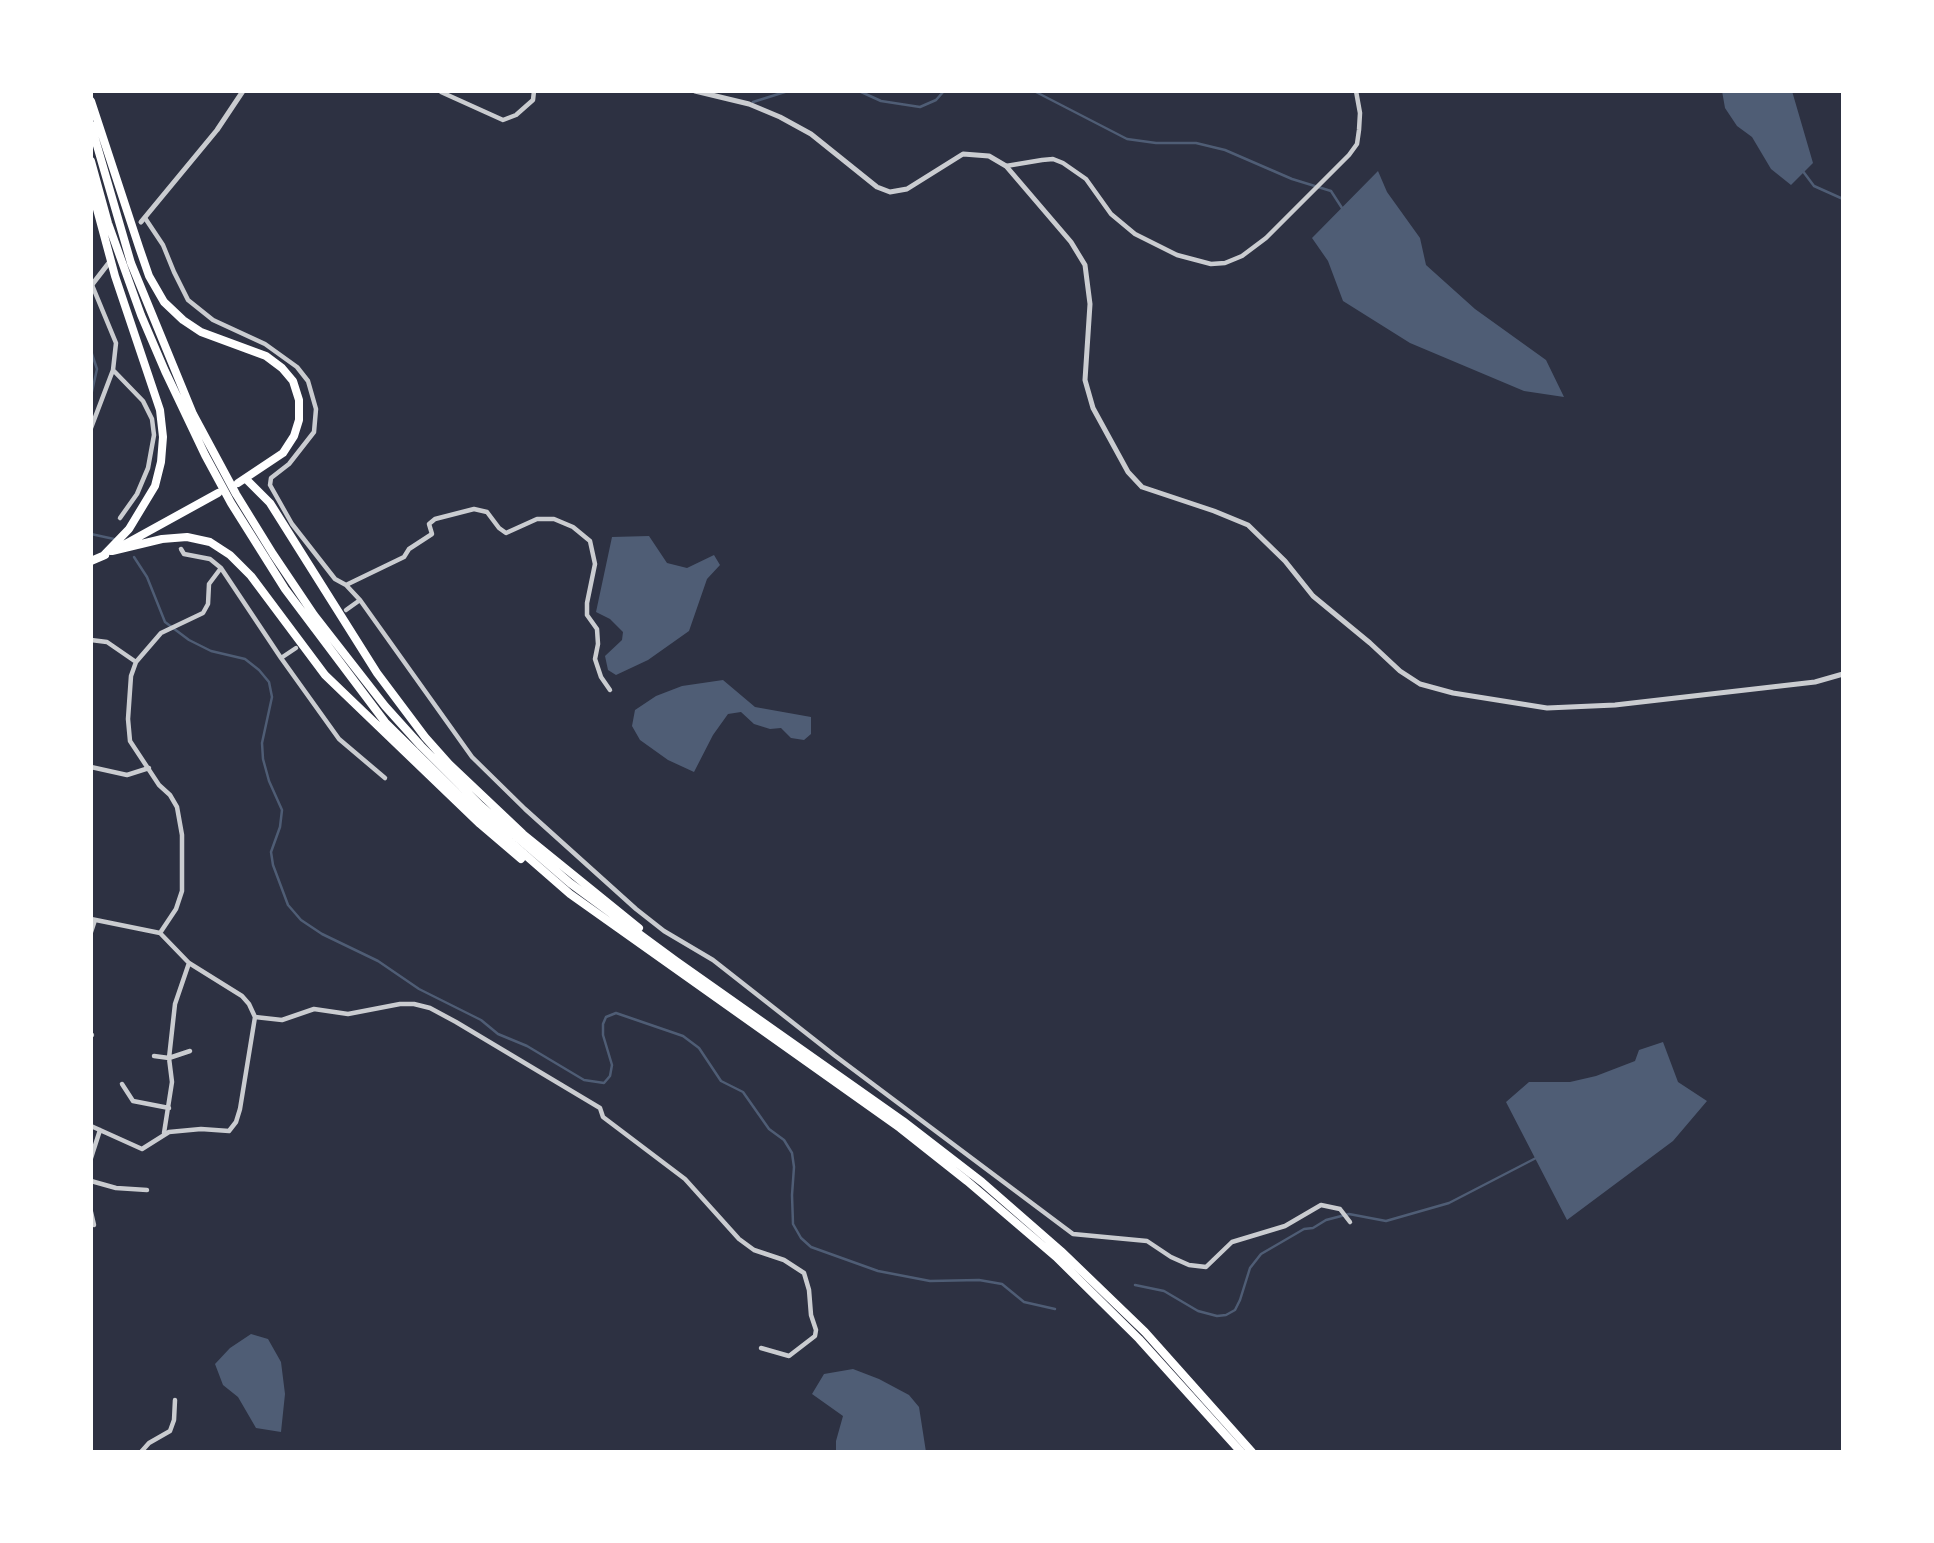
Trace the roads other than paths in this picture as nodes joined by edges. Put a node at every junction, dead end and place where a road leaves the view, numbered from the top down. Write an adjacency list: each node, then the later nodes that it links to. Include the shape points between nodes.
1 (243, 91): 11 (street)
2 (534, 91): 5 (street, via 533,100 503,120)
3 (695, 91): 9 (street, via 780,117 890,192 908,189 963,154 989,156)
4 (1356, 91): 9 (street, via 1359,131 1349,155 1266,238 1225,263 1177,255 1135,234 1111,214 1086,179 1063,163 1053,159)
5 (441, 92)
6 (91, 101): 39 (highway, via 149,276 164,302 201,332 266,356 293,381 299,400 294,436 284,453 242,481 270,503 377,673 449,764 523,834)
7 (91, 125): 39 (highway, via 131,263 193,414 236,494 314,615 386,706 481,806 570,883)
8 (91, 161): 35 (highway, via 108,223 165,371 231,503 285,589 385,722 476,812)
9 (1006, 166): 30 (street, via 1072,242 1085,265 1090,304 1084,380 1093,408 1128,472 1142,487 1248,525 1313,596 1420,684 1547,708 1615,705 1815,682)
10 (91, 187): 20 (highway, via 160,410 163,437 155,486 129,529)
11 (143, 220): 23 (street, via 163,245 188,300 213,320 265,344 309,381 316,409 314,432 289,464 271,478 270,485 292,524 335,579)
12 (108, 264): 13 (street)
13 (91, 286): 14 (street, via 116,343)
14 (113, 370): 15 (street); 17 (street, via 143,401 154,435 148,468)
15 (91, 428)
16 (218, 493): 19 (highway)
17 (120, 518)
18 (181, 549): 22 (street)
19 (112, 551): 20 (highway); 35 (highway, via 187,537 210,542 230,555 325,675 506,848)
20 (103, 556): 21 (highway)
21 (91, 561)
22 (221, 568): 28 (street); 29 (street, via 209,584 203,613 161,633)
23 (346, 585): 24 (street); 31 (street, via 404,557 432,534 429,524 453,513 487,512 506,533 537,519 554,519 590,541 595,564 587,615 597,629 595,659)
24 (360, 600): 25 (street); 54 (street, via 472,757 636,909 713,960 1073,1234 1146,1241 1189,1265 1206,1266 1232,1242 1285,1226 1321,1205 1340,1209)
25 (345, 610)
26 (91, 640): 29 (street, via 107,642)
27 (296, 648): 28 (street)
28 (281, 658): 34 (street, via 340,739)
29 (136, 662): 33 (street, via 131,676 130,741)
30 (1843, 674)
31 (610, 690)
32 (91, 767): 33 (street, via 127,775)
33 (149, 768): 38 (street, via 177,807 182,835 182,891)
34 (385, 778)
35 (570, 894): 59 (highway, via 890,1121 967,1181 1055,1257 1139,1339)
36 (93, 920): 37 (street); 38 (street)
37 (91, 932)
38 (160, 933): 40 (street)
39 (676, 961): 60 (highway, via 835,1071 982,1182 1145,1332)
40 (189, 962): 41 (street, via 242,996); 44 (street, via 176,1004)
41 (255, 1017): 49 (street, via 246,1079 232,1129); 56 (street, via 282,1020 314,1009 348,1014 400,1004 430,1008 600,1108 603,1117 685,1179 739,1239 804,1273 815,1336 789,1356)
42 (190, 1051): 44 (street)
43 (153, 1056): 44 (street)
44 (169, 1058): 46 (street)
45 (122, 1084): 46 (street, via 133,1101)
46 (169, 1108): 49 (street)
47 (91, 1126): 48 (street)
48 (100, 1130): 49 (street, via 142,1149); 50 (street)
49 (164, 1134)
50 (91, 1158)
51 (91, 1181): 52 (street)
52 (148, 1190)
53 (91, 1212): 55 (street)
54 (1350, 1222)
55 (94, 1225)
56 (761, 1348)
57 (175, 1400): 58 (street, via 170,1431)
58 (141, 1452)
59 (1241, 1452)
60 (1252, 1452)

